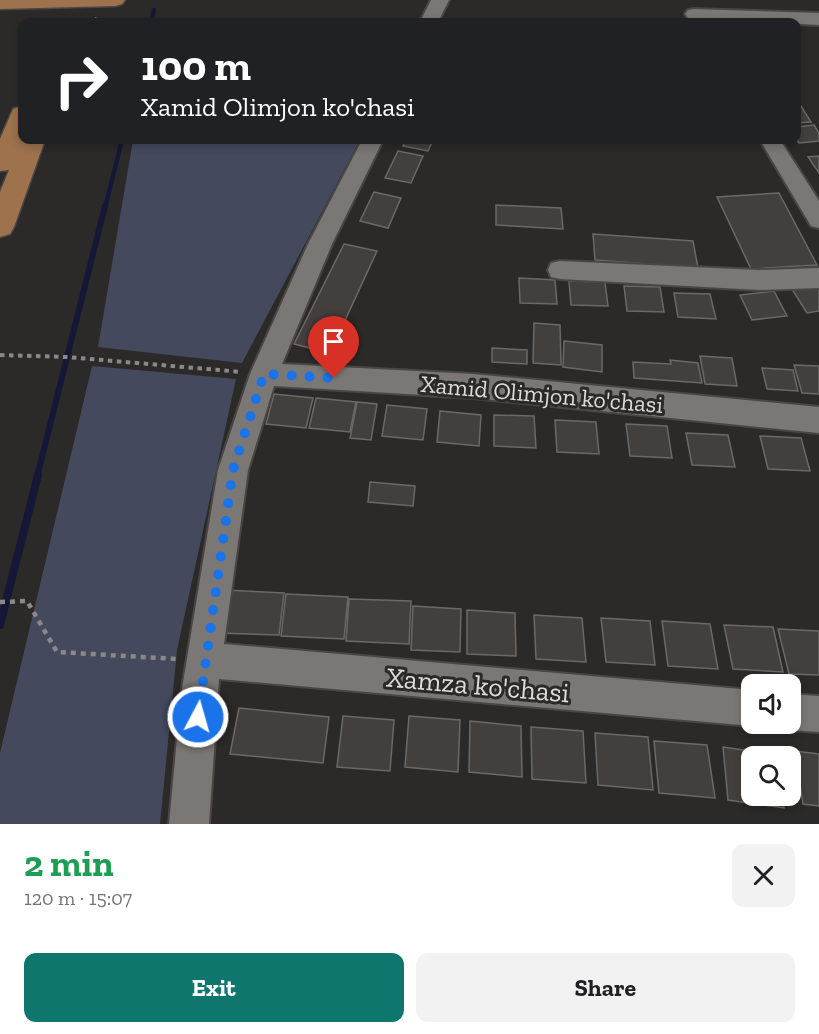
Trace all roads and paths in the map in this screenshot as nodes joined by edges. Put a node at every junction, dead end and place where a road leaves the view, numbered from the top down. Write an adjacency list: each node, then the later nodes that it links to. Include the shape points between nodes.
1 (115, 0): 4 (main road)
2 (440, 0): 6 (street)
3 (0, 3): 4 (main road)
4 (73, 8)
5 (693, 12): 7 (street)
6 (431, 18)
7 (819, 19)
8 (18, 124): 12 (main road)
9 (31, 144): 14 (main road)
10 (370, 144): 18 (street, via 320,244)
11 (772, 144): 13 (street)
12 (0, 171)
13 (819, 220)
14 (0, 227)
15 (560, 270): 16 (street, via 759,280)
16 (819, 278)
17 (0, 355): 18 (path)
18 (264, 374): 19 (street, Xamid Olimjon ko'chasi, via 473,387); 21 (street, via 233,470)
19 (819, 420)
20 (0, 602): 21 (path, via 27,601 57,652)
21 (205, 660): 22 (street, Xamza ko'chasi); 25 (street)
22 (741, 707)
23 (801, 713): 24 (street)
24 (819, 714)
25 (189, 824)

